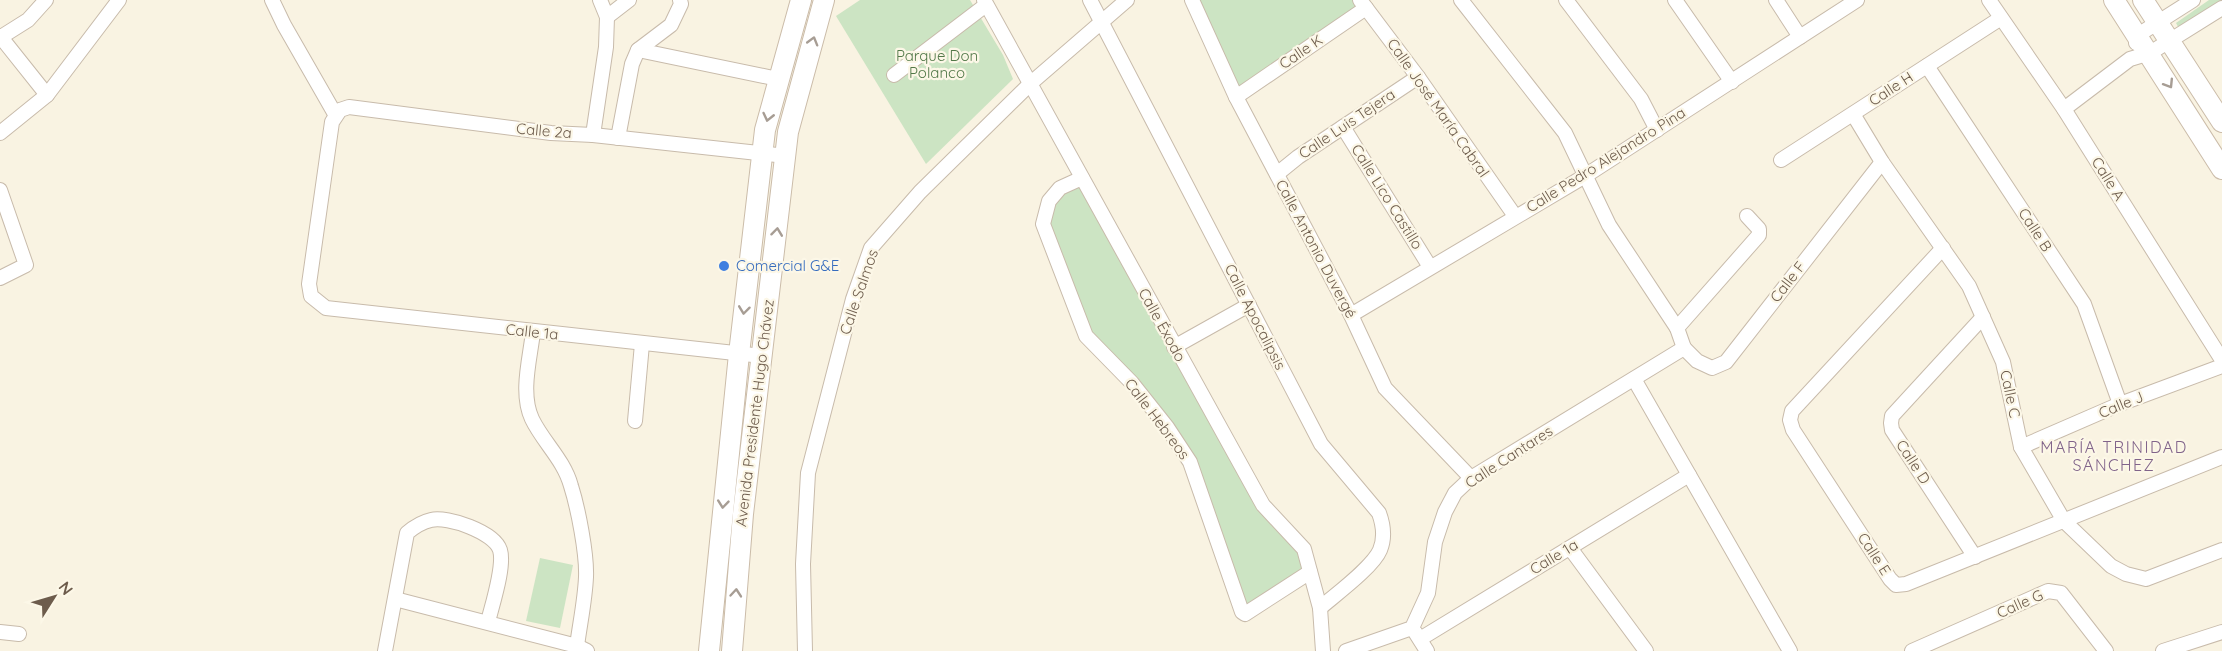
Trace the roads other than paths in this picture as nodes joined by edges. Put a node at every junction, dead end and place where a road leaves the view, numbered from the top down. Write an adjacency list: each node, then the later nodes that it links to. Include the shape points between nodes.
1 (46, 0): 29 (street, via 28,20)
2 (119, 0): 41 (street)
3 (272, 0): 45 (street)
4 (600, 0): 24 (street)
5 (629, 0): 24 (street)
6 (680, 0): 32 (street, via 671,25)
7 (801, 0): 38 (main road, Avenida Presidente Hugo Chávez)
8 (824, 0): 53 (main road, Avenida Presidente Hugo Chávez, one-way to 8, via 788,132)
9 (1090, 0): 26 (street, Calle Apocalipsis)
10 (1127, 0): 26 (street, Calle Salmos)
11 (1192, 0): 42 (street, Calle Antonio Duvergé)
12 (1461, 0): 58 (street, via 1565,133)
13 (1566, 0): 48 (street, via 1641,99)
14 (1674, 0): 39 (street)
15 (1776, 0): 30 (street)
16 (1857, 0): 30 (street, Calle Pedro Alejandro Pina)
17 (1989, 0): 25 (street, Calle A)
18 (2114, 0): 28 (main road)
19 (2144, 0): 27 (main road)
20 (2193, 0): 27 (street)
21 (985, 3): 36 (street); 40 (street, Calle Éxodo)
22 (1363, 4): 37 (street, Calle José María Cabral); 42 (street, Calle K)
23 (2222, 8): 31 (street)
24 (607, 17): 50 (street)
25 (2001, 18): 35 (street, Calle H); 43 (street, Calle A)
26 (1102, 21): 40 (street, Calle Salmos); 66 (street, Calle Apocalipsis)
27 (2158, 22): 28 (street); 31 (main road)
28 (2138, 35): 33 (main road); 34 (street)
29 (0, 36): 41 (street)
30 (1800, 37): 39 (street, Calle Pedro Alejandro Pina)
31 (2170, 41): 33 (street); 46 (main road)
32 (639, 50): 38 (street); 51 (street, via 632,63)
33 (2150, 53): 34 (street); 56 (main road, one-way to 56)
34 (2130, 59): 43 (street)
35 (1927, 66): 44 (street, Calle H); 79 (street, Calle B, via 2084,304)
36 (894, 75)
37 (1418, 77): 47 (street, Calle Luis Tejera); 61 (street, Calle José María Cabral)
38 (778, 79): 52 (main road, Avenida Presidente Hugo Chávez, one-way to 52)
39 (1732, 82): 48 (street, Calle Pedro Alejandro Pina)
40 (1030, 83): 59 (street, Calle Éxodo); 101 (street, Calle Salmos, via 920,192 871,248 853,299 808,473 803,564)
41 (47, 94): 49 (street)
42 (1236, 97): 57 (street, Calle Antonio Duvergé)
43 (2064, 109): 76 (street, Calle A)
44 (1853, 114): 54 (street, Calle H); 55 (street, Calle C)
45 (334, 118): 50 (street, Calle 2a, via 340,110 349,108); 70 (street, Calle 1a, via 309,284 311,296 326,308)
46 (2222, 122)
47 (1344, 127): 57 (street, Calle Luis Tejera); 64 (street, Calle Lico Castillo)
48 (1657, 130): 58 (street, Calle Pedro Alejandro Pina)
49 (0, 133)
50 (593, 135): 51 (street, Calle 2a)
51 (618, 138): 52 (street, Calle 2a)
52 (763, 153): 53 (street, Calle 2a); 74 (main road, Avenida Presidente Hugo Chávez, one-way to 74)
53 (786, 156): 75 (main road, Avenida Presidente Hugo Chávez, one-way to 53)
54 (1781, 160)
55 (1882, 162): 63 (street, Calle C); 73 (street, Calle F, via 1726,362 1712,368 1697,361)
56 (2222, 169)
57 (1277, 174): 67 (street, Calle Antonio Duvergé)
58 (1585, 176): 61 (street, Calle Pedro Alejandro Pina); 69 (street, via 1609,225)
59 (1082, 178): 72 (street, Calle Éxodo); 89 (street, Calle Hebreos, via 1054,194 1043,224 1086,336 1132,383 1190,462 1242,612 1245,614)
60 (0, 190): 65 (street, via 26,265)
61 (1515, 216): 64 (street, Calle Pedro Alejandro Pina)
62 (1747, 216): 69 (street, via 1759,229 1759,236)
63 (1943, 248): 68 (street, Calle C, via 1969,286); 88 (street, Calle E, via 1792,411 1790,420 1896,585)
64 (1430, 267): 67 (street, Calle Pedro Alejandro Pina)
65 (0, 278)
66 (1249, 305): 72 (street); 91 (street, Calle Apocalipsis, via 1321,444 1379,513 1384,525 1375,560)
67 (1351, 315): 84 (street, Calle Antonio Duvergé, via 1385,388)
68 (1983, 317): 81 (street, Calle C, via 2003,362); 88 (street, Calle D, via 1892,416 1891,423)
69 (1677, 328): 73 (street)
70 (534, 332): 71 (street, Calle 1a); 97 (street, via 527,402 532,419 562,463 571,486 585,554)
71 (642, 344): 74 (street, Calle 1a); 80 (street)
72 (1174, 347): 89 (street, Calle Éxodo, via 1263,505 1305,549)
73 (1684, 348): 78 (street, Calle Cantares)
74 (740, 354): 75 (street, Calle 1a); 99 (main road, Avenida Presidente Hugo Chávez, one-way to 99)
75 (762, 356): 100 (main road, Avenida Presidente Hugo Chávez, one-way to 75)
76 (2222, 360)
77 (2222, 366): 79 (street, Calle J)
78 (1635, 379): 83 (street); 84 (street, Calle Cantares)
79 (2120, 404): 81 (street, Calle J)
80 (635, 421)
81 (2021, 447): 85 (street, Calle C)
82 (2222, 457): 85 (street, Calle E)
83 (1689, 475): 86 (street, Calle 1a); 105 (street)
84 (1471, 478): 96 (street, Calle Cantares, via 1455,493 1435,542)
85 (2064, 521): 87 (street, Calle C, via 2111,566 2146,579); 88 (street, Calle E)
86 (1570, 548): 96 (street, Calle 1a); 104 (street)
87 (2222, 550)
88 (1975, 557)
89 (1310, 572): 91 (street, Calle Éxodo)
90 (395, 599): 92 (street); 92 (street, via 407,533 433,519 466,524 496,542 500,550); 98 (street)
91 (1320, 608): 102 (street, Calle Éxodo)
92 (488, 622): 97 (street)
93 (0, 632): 95 (street)
94 (2222, 632): 108 (street)
95 (19, 634)
96 (1420, 639): 103 (street)
97 (582, 648)
98 (384, 651)
99 (709, 651)
100 (732, 651)
101 (805, 651)
102 (1323, 651)
103 (1346, 651)
104 (1646, 651)
105 (1790, 651)
106 (1912, 651): 107 (street, Calle G, via 2048,591 2061,593)
107 (2106, 651)
108 (2163, 651)

